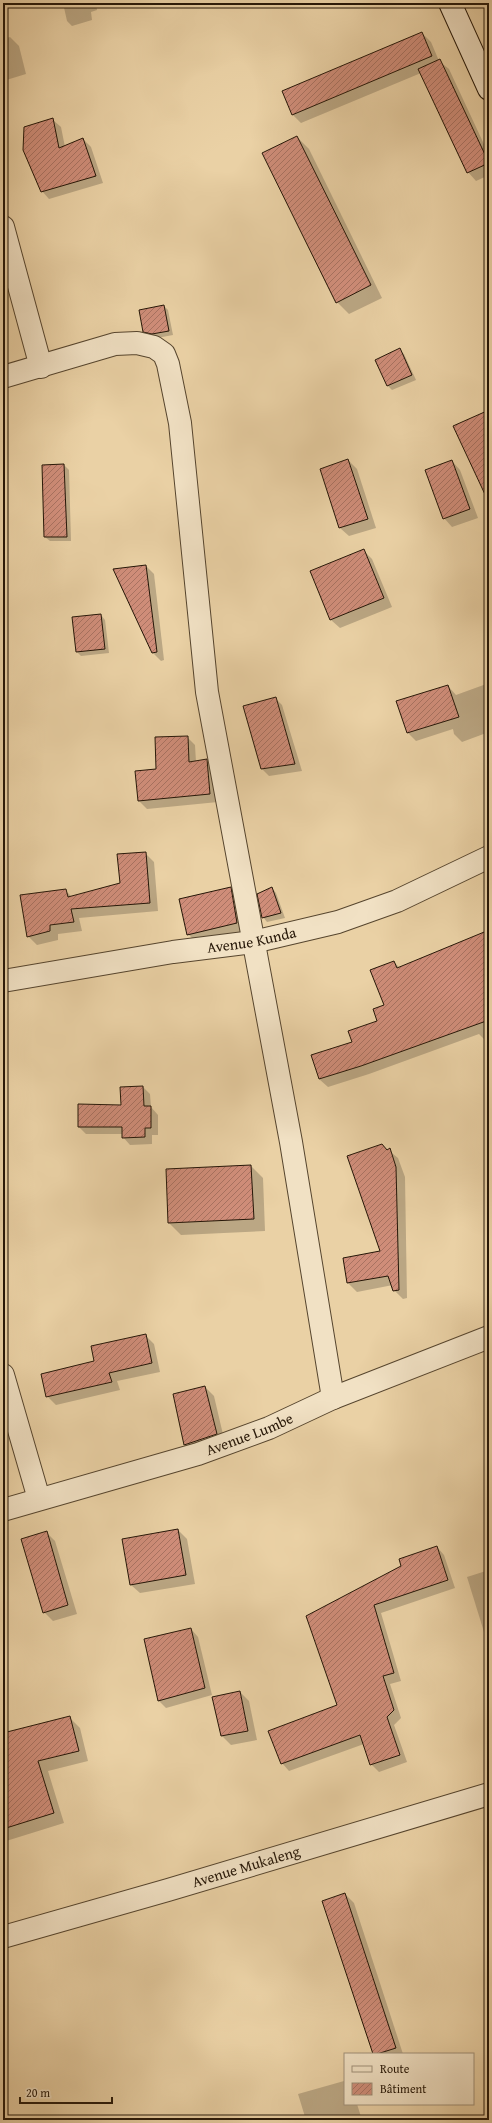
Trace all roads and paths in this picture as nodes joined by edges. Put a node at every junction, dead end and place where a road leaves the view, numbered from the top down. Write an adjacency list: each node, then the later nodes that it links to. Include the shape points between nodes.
1 (450, 3): 2 (street)
2 (489, 89)
3 (3, 227): 4 (street)
4 (40, 367): 5 (street); 7 (street, via 115,344 137,343 154,347 164,354 180,423 207,692)
5 (3, 377)
6 (489, 858): 7 (street, Avenue Kunda, via 397,901 338,922)
7 (253, 942): 8 (street, Avenue Kunda, via 173,952); 11 (street)
8 (3, 981)
9 (489, 1338): 11 (street, Avenue Lumbe)
10 (3, 1375): 12 (street)
11 (333, 1398): 12 (street, Avenue Lumbe, via 269,1428 198,1454)
12 (40, 1499): 13 (street, Avenue Lumbe)
13 (3, 1510)
14 (489, 1794): 15 (street, Avenue Mukaleng, via 168,1890)
15 (3, 1936)

